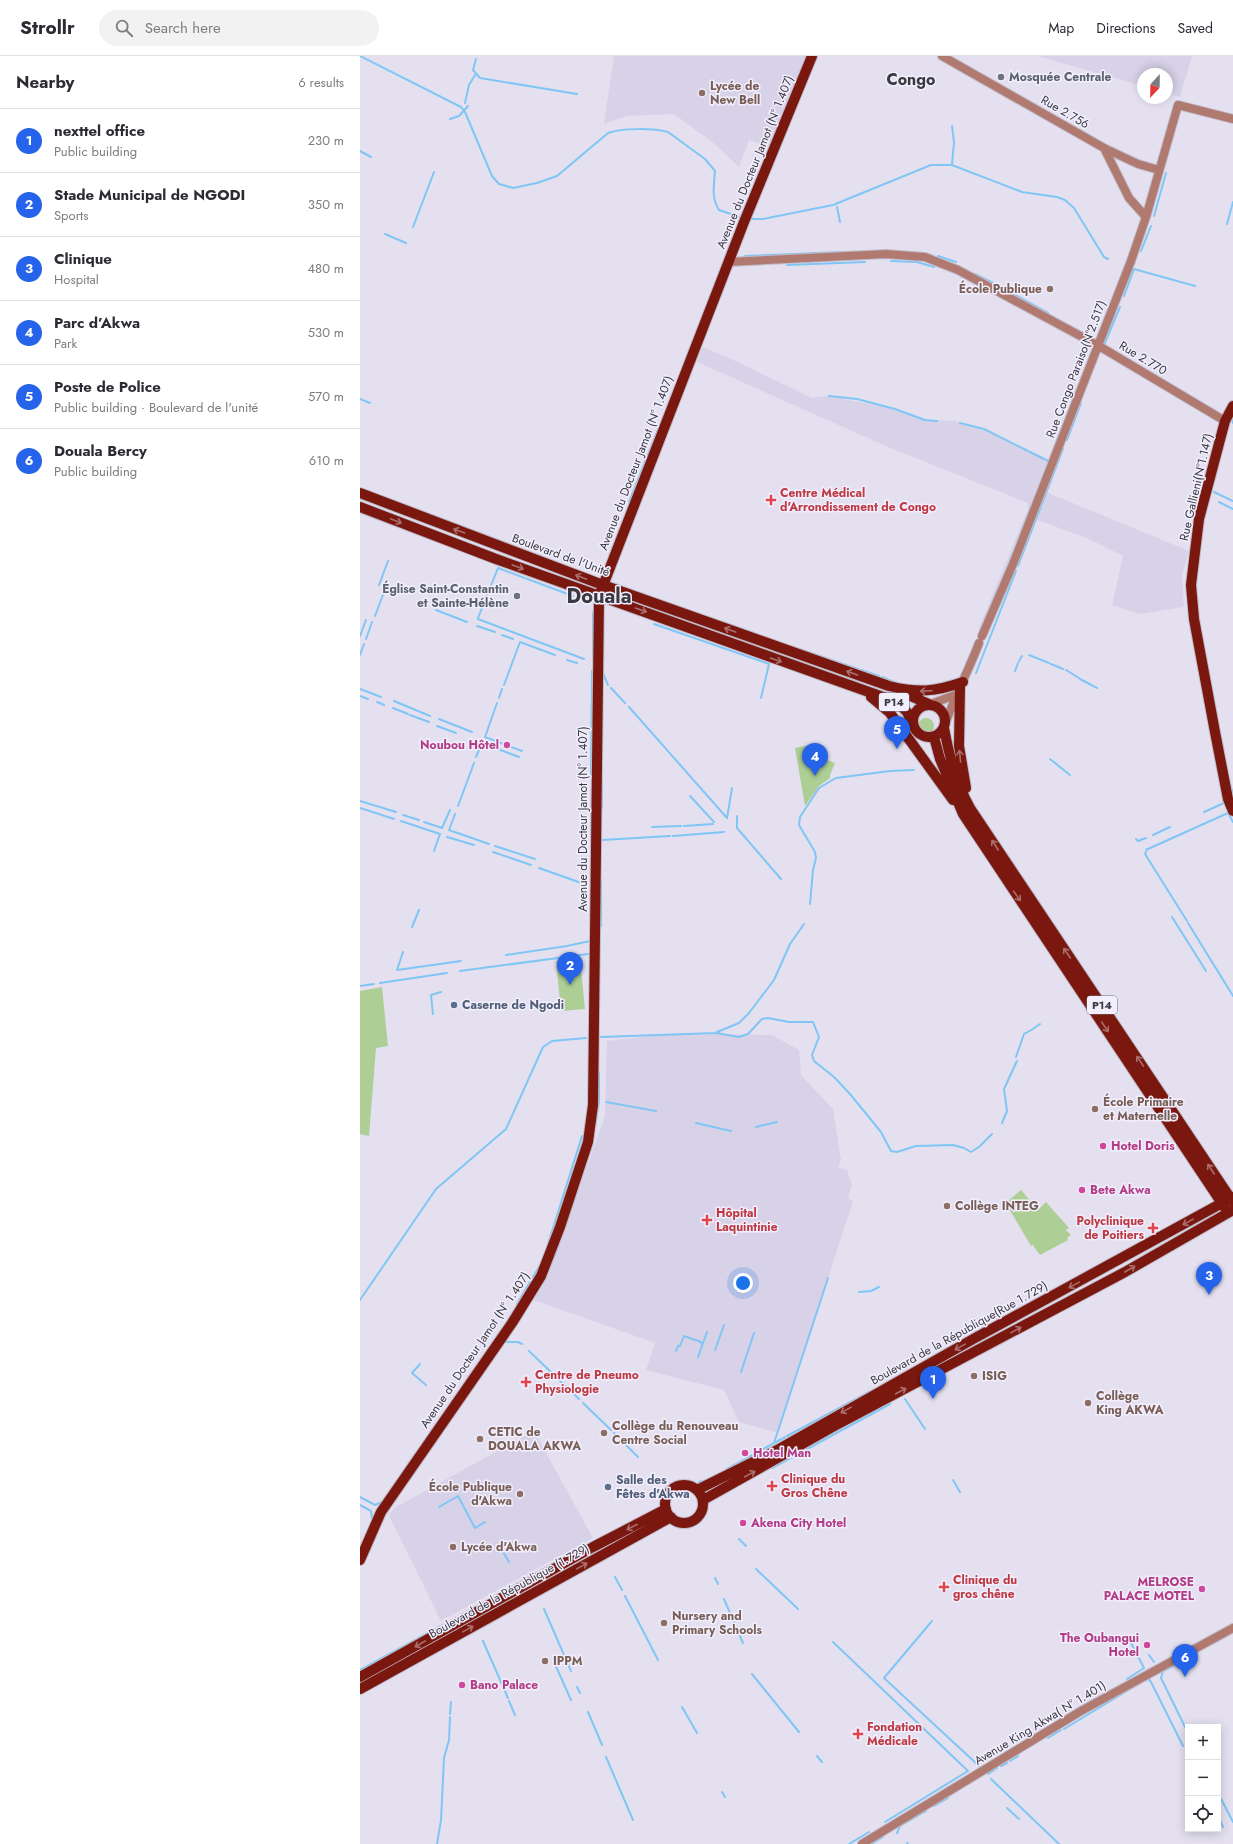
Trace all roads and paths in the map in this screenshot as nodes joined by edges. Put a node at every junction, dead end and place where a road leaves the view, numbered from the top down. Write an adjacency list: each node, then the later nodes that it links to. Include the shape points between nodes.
1 (812, 56): 7 (main road, Avenue du Docteur Jamot (N° 1.407))
2 (942, 56): 4 (street, Rue 2.756)
3 (1233, 119): 5 (street, Rue Congo Paraiso(N°2.517), via 1178,105)
4 (1104, 148): 5 (street, Rue 2.756, via 1138,164); 6 (street, via 1129,198)
5 (1159, 170): 6 (street, Rue Congo Paraiso(N°2.517))
6 (1146, 217): 8 (street, Rue Congo Paraiso(N°2.517))
7 (728, 262): 8 (street, Rue 2.770, via 872,254 925,257 985,283); 13 (main road, Avenue du Docteur Jamot (N° 1.407))
8 (1099, 346): 10 (street, Rue 2.770); 16 (street, Rue Congo Paraiso(N°2.517), via 1013,564)
9 (1233, 406): 10 (main road, Rue Gallieni(N°1.147))
10 (1225, 421): 24 (main road, Rue Gallieni(N°1.147), via 1199,519 1191,594 1214,732 1228,799)
11 (360, 493): 13 (main road, Boulevard de l'Unité / P14, one-way to 11)
12 (360, 507): 14 (main road, P14, one-way to 14)
13 (603, 585): 14 (main road, Avenue du Docteur Jamot (N° 1.407)); 15 (main road, Boulevard de l'Unité / P14, one-way to 13)
14 (599, 596): 17 (main road, P14, one-way to 17, via 713,635); 30 (main road, Avenue du Docteur Jamot (N° 1.407), via 593,1105 588,1142 541,1276 512,1323 382,1512)
15 (889, 686): 16 (main road, one-way to 15, via 911,691); 18 (main road, P14)
16 (960, 688): 18 (street); 20 (street, Rue Congo Paraiso(N°2.517)); 23 (main road, one-way to 16, via 959,746)
17 (865, 692): 19 (main road, P14, via 897,702 907,712); 22 (main road, via 890,713)
18 (930, 704): 19 (main road, via 918,708 912,718); 20 (main road, via 942,710)
19 (913, 725): 21 (main road, via 920,735)
20 (945, 725): 21 (main road); 23 (main road, P14, via 952,764)
21 (934, 737): 22 (main road, P14)
22 (958, 806): 25 (main road, P14, one-way to 25)
23 (970, 808): 25 (main road, P14, one-way to 23)
24 (1233, 811)
25 (1230, 1200): 26 (main road, P14); 27 (main road, Boulevard de la République(Rue 1.729), one-way to 27, via 975,1338 777,1450)
26 (1232, 1213): 28 (main road, Boulevard de la République(Rue 1.729), one-way to 26, via 838,1424)
27 (697, 1490): 28 (main road); 29 (main road, via 685,1485 673,1489 666,1500)
28 (703, 1500): 29 (main road, via 702,1511 692,1521 679,1522)
29 (668, 1513): 32 (main road, Boulevard de la République (1.729), one-way to 32, via 593,1547); 33 (main road, Boulevard de la République (1.729), one-way to 29)
30 (360, 1560)
31 (1233, 1628): 34 (street, Avenue King Akwa( N° 1.401), via 1081,1711)
32 (360, 1677)
33 (360, 1689)
34 (862, 1844)

